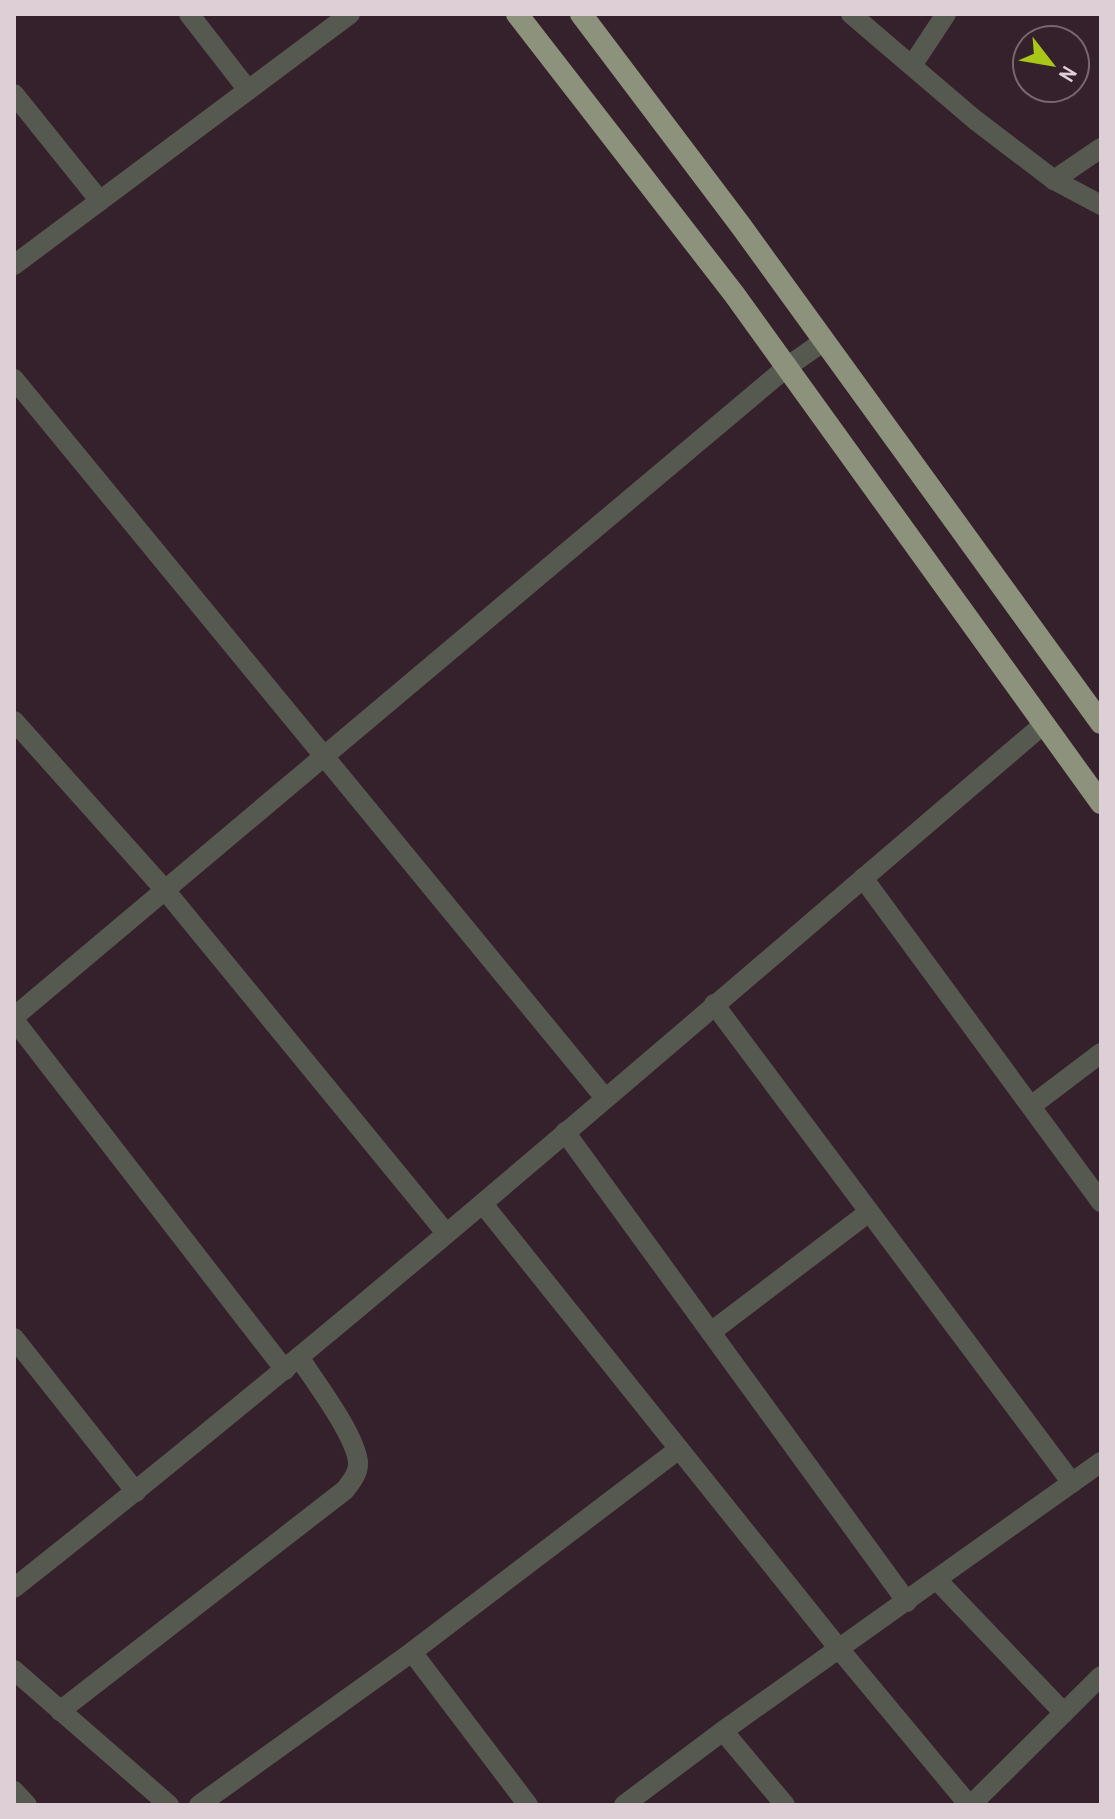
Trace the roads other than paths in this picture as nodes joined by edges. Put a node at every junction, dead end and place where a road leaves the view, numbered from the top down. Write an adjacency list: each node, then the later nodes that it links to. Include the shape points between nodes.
1 (189, 14): 8 (street)
2 (350, 14): 8 (street)
3 (517, 14): 16 (highway)
4 (581, 14): 15 (highway)
5 (851, 14): 7 (street)
6 (946, 14): 7 (street)
7 (913, 64): 11 (street)
8 (248, 90): 12 (street)
9 (14, 94): 12 (street)
10 (1101, 148): 11 (street)
11 (1054, 180): 13 (street)
12 (100, 201): 14 (street)
13 (1101, 205)
14 (14, 265)
15 (824, 341): 16 (street); 19 (highway)
16 (787, 367): 20 (highway); 21 (street)
17 (14, 379): 21 (street)
18 (14, 721): 24 (street)
19 (1101, 723)
20 (1044, 724): 22 (highway); 23 (street)
21 (324, 756): 24 (street); 28 (street)
22 (1101, 803)
23 (863, 878): 25 (street); 29 (street)
24 (165, 890): 26 (street); 34 (street)
25 (714, 1004): 28 (street); 33 (street)
26 (14, 1018): 37 (street)
27 (1101, 1053): 29 (street)
28 (605, 1098): 30 (street)
29 (1031, 1106): 31 (street)
30 (565, 1132): 32 (street); 35 (street)
31 (1101, 1202)
32 (483, 1204): 34 (street); 38 (street)
33 (869, 1212): 35 (street); 40 (street)
34 (446, 1233): 37 (street)
35 (711, 1332): 44 (street)
36 (14, 1338): 41 (street)
37 (292, 1364): 41 (street); 49 (street, via 351,1440 358,1462 353,1480)
38 (679, 1449): 45 (street); 46 (street)
39 (1101, 1462): 40 (street)
40 (1072, 1483): 42 (street)
41 (136, 1492): 43 (street)
42 (937, 1580): 44 (street); 50 (street)
43 (14, 1588)
44 (907, 1602): 45 (street)
45 (840, 1650): 51 (street); 57 (street)
46 (412, 1652): 53 (street); 54 (street)
47 (14, 1670): 49 (street)
48 (1101, 1676): 50 (street)
49 (60, 1711): 52 (street)
50 (1064, 1713): 57 (street)
51 (723, 1731): 55 (street); 56 (street)
52 (169, 1805)
53 (199, 1805)
54 (528, 1805)
55 (624, 1805)
56 (785, 1805)
57 (970, 1805)

